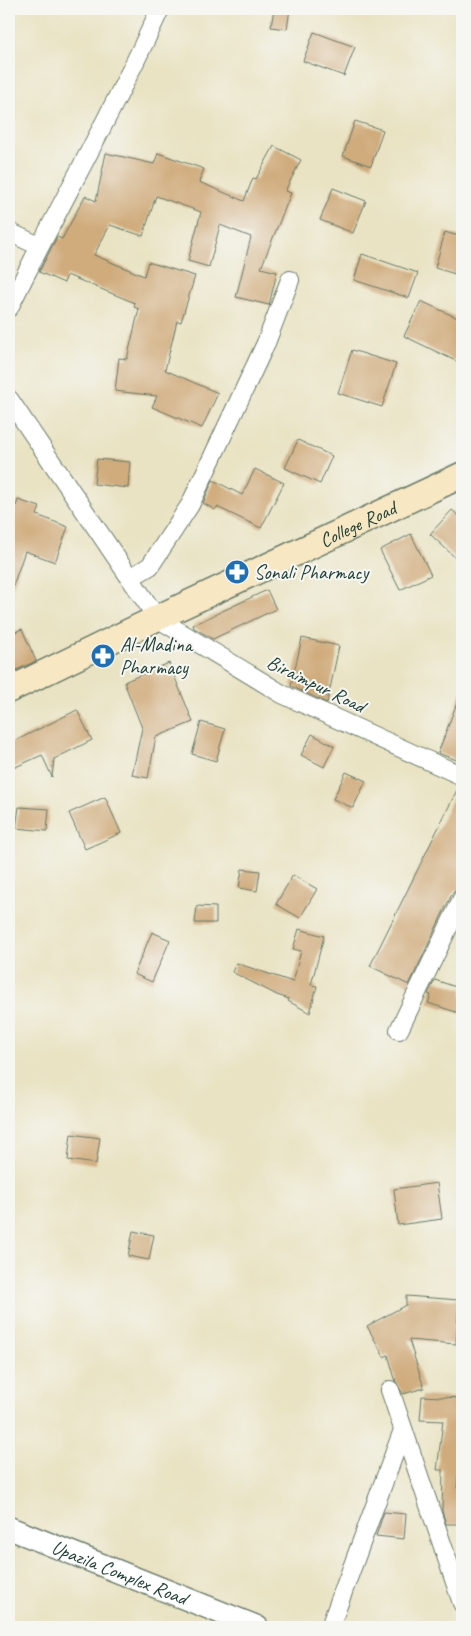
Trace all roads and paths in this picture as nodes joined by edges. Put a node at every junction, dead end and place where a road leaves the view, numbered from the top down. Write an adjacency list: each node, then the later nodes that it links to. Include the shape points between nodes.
1 (160, 9): 3 (street, via 132,70)
2 (9, 232): 3 (street)
3 (39, 246): 5 (street)
4 (290, 280): 8 (street, via 266,343 190,505 150,566)
5 (9, 308)
6 (9, 399): 8 (street)
7 (462, 476): 9 (main road, College Road)
8 (130, 578): 9 (street)
9 (157, 618): 10 (main road, College Road); 11 (street, Biraimpur Road, via 282,694)
10 (9, 690)
11 (462, 776)
12 (462, 899): 13 (street)
13 (399, 1030)
14 (390, 1390): 15 (street)
15 (403, 1430): 17 (street); 19 (street)
16 (9, 1528): 18 (street, Upazila Complex Road)
17 (462, 1603)
18 (257, 1627)
19 (330, 1627)

